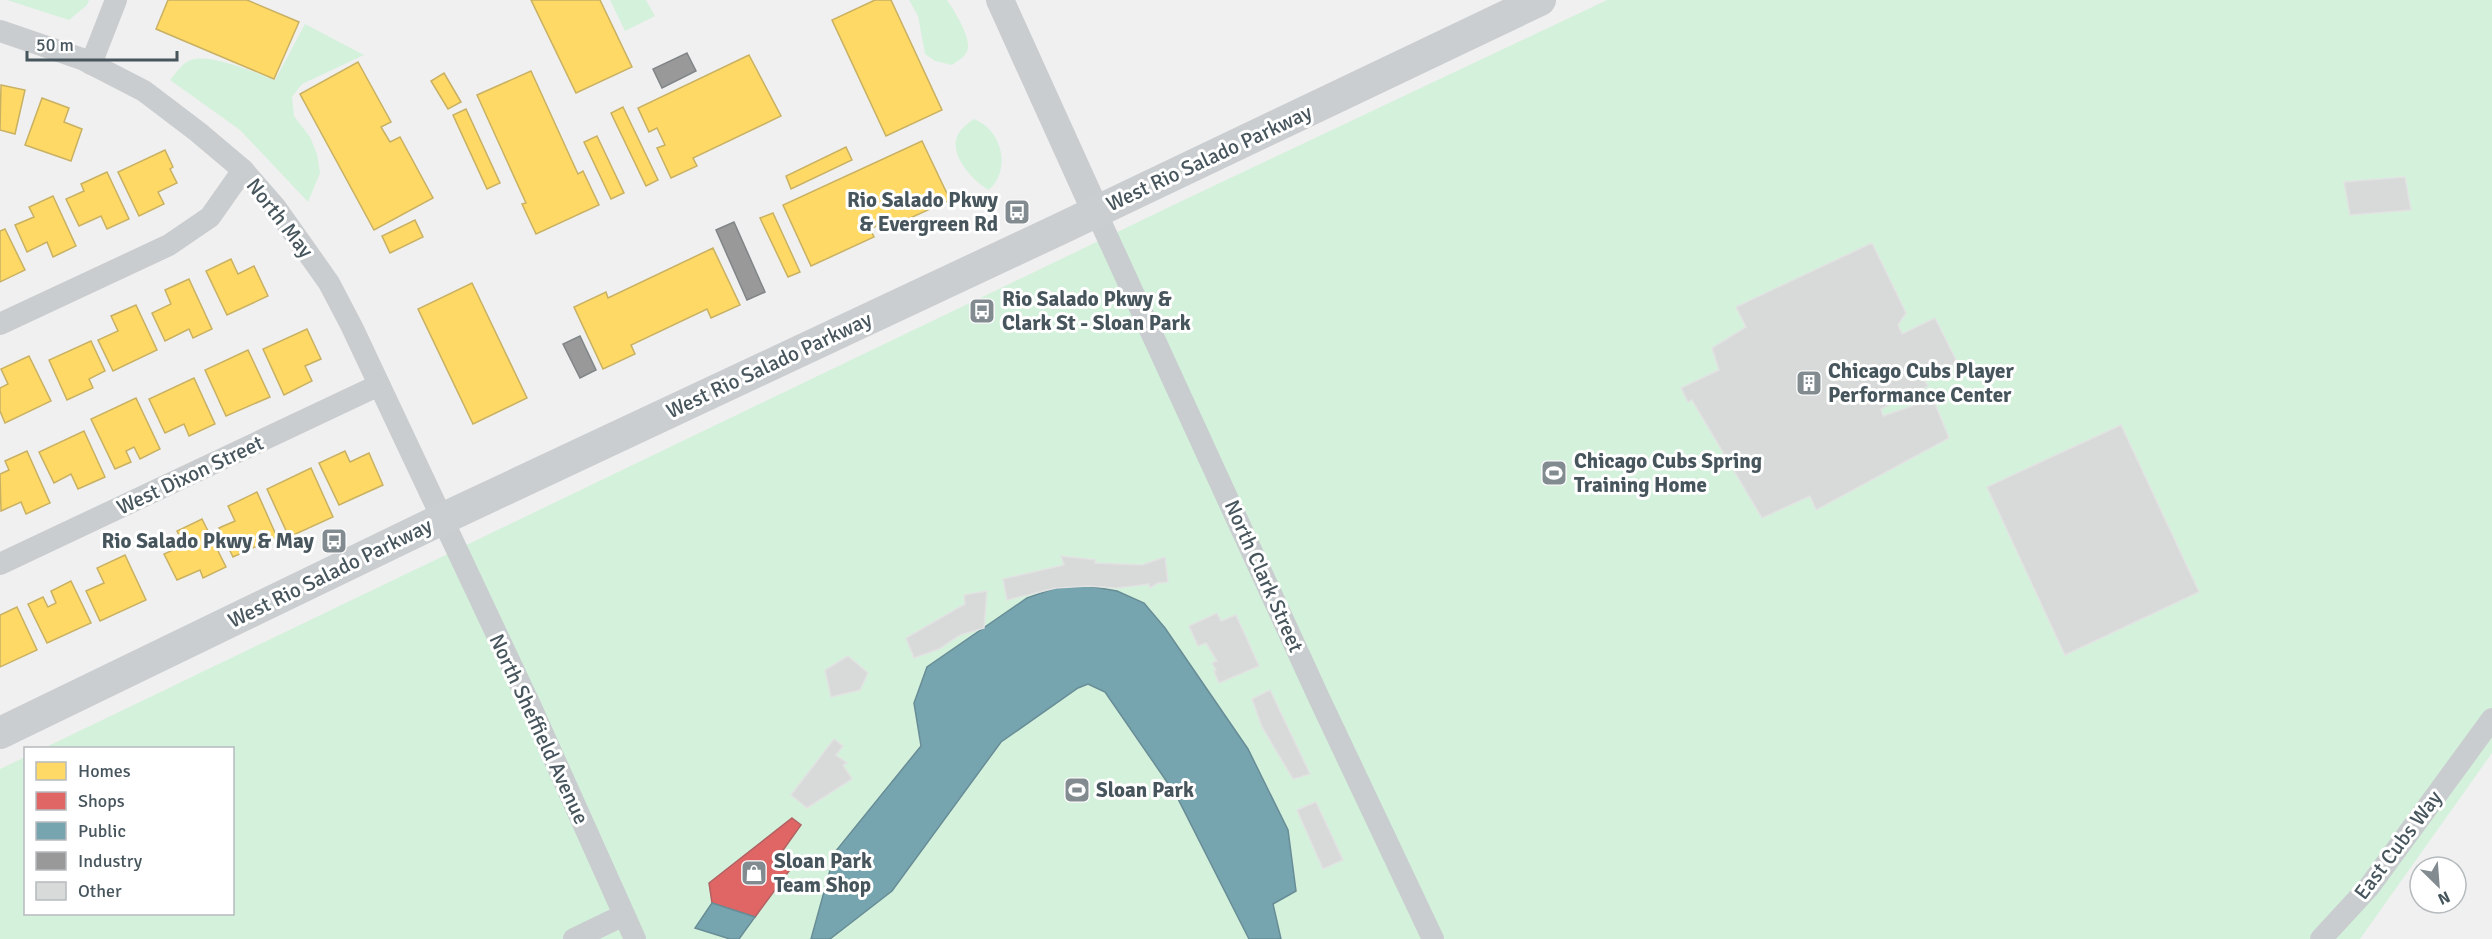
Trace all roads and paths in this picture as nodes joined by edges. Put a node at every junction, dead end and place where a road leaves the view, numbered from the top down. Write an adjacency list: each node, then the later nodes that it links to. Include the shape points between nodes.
1 (116, 0): 5 (street)
2 (1000, 0): 7 (street)
3 (1540, 0): 7 (main road, West Rio Salado Parkway)
4 (0, 31): 5 (street, North May)
5 (91, 64): 6 (street, North May, via 144,91)
6 (243, 170): 8 (street, via 210,217 169,245); 9 (street, North May, via 276,208 329,283)
7 (1096, 212): 10 (main road, West Rio Salado Parkway); 17 (street, North Clark Street)
8 (0, 324)
9 (380, 385): 10 (street, North May); 11 (street, West Dixon Street)
10 (442, 519): 13 (main road, West Rio Salado Parkway); 14 (street, North Sheffield Avenue)
11 (0, 564)
12 (2492, 719): 18 (street, East Cubs Way, via 2369,887)
13 (0, 733)
14 (624, 915): 15 (street); 16 (street, North Sheffield Avenue)
15 (574, 939)
16 (635, 939)
17 (1433, 939)
18 (2321, 939)

